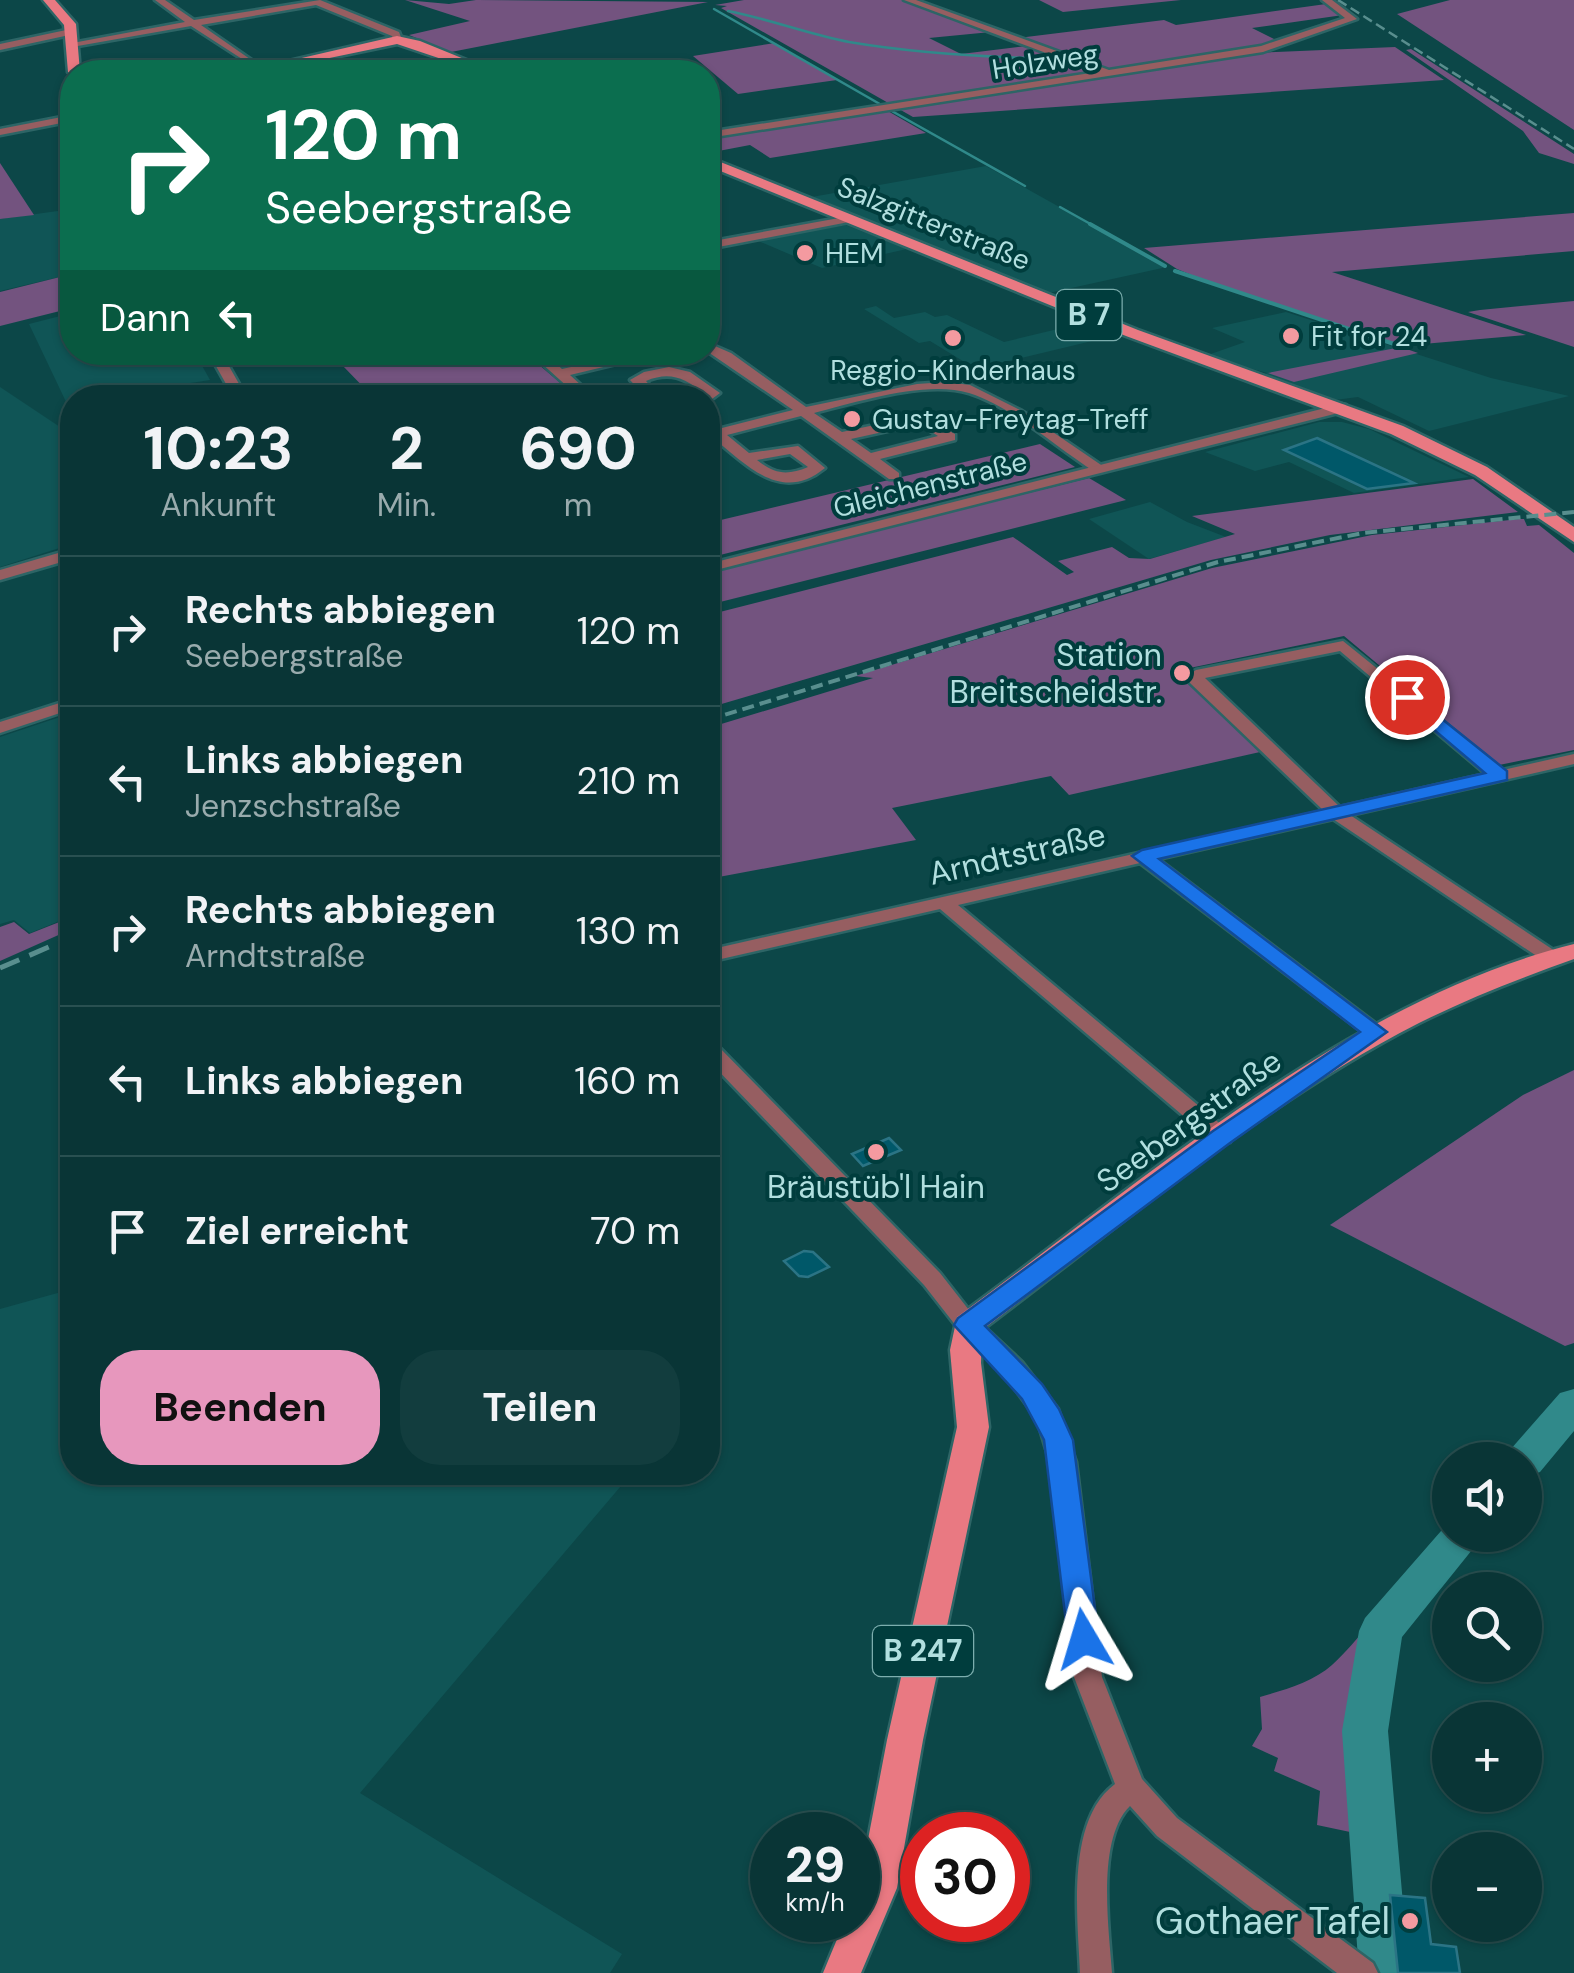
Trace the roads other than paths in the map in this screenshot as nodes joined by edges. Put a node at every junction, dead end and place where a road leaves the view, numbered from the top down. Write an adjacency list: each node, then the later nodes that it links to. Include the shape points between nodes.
1 (54, 0): 7 (main road)
2 (159, 0): 6 (street)
3 (908, 0): 14 (street)
4 (1326, 0): 14 (street, Holzweg, via 1352,19 1263,49)
5 (315, 1): 6 (street); 8 (street)
6 (194, 24): 7 (street); 11 (street)
7 (72, 38): 9 (street); 10 (main road)
8 (397, 40): 12 (main road); 13 (main road)
9 (0, 47)
10 (73, 60)
11 (239, 60)
12 (304, 60)
13 (459, 60)
14 (1110, 73): 17 (street, Holzweg)
15 (60, 120): 16 (street)
16 (0, 132)
17 (720, 133)
18 (720, 166): 19 (main road, Salzgitterstraße / B 7)
19 (850, 219): 20 (street); 28 (main road, Salzgitterstraße / B 7)
20 (720, 244)
21 (720, 355): 29 (street)
22 (550, 365): 24 (street)
23 (598, 365): 24 (street)
24 (560, 373): 25 (street)
25 (574, 385)
26 (642, 385): 27 (street, via 637,380 674,370)
27 (702, 385)
28 (1341, 408): 35 (street, Gleichenstraße); 37 (main road, Salzgitterstraße / B 7, via 1465,462)
29 (805, 413): 30 (street); 31 (street); 35 (street, via 912,388 964,387)
30 (720, 430)
31 (839, 438): 34 (street); 34 (street, via 921,420 950,437)
32 (720, 439): 33 (street)
33 (746, 458)
34 (868, 458): 36 (street)
35 (1100, 470): 39 (street, Gleichenstraße)
36 (894, 476)
37 (1574, 536)
38 (60, 558): 40 (street)
39 (720, 565)
40 (0, 575)
41 (60, 708): 42 (street)
42 (0, 728)
43 (1574, 759): 44 (street, Arndtstraße)
44 (1548, 765): 45 (street, Arndtstraße); 46 (street)
45 (1500, 776): 47 (street, Arndtstraße); 47 (street, via 1350,648 1204,672 1196,679)
46 (1574, 779)
47 (1336, 812): 48 (street, Arndtstraße); 51 (street)
48 (1142, 856): 49 (street, Arndtstraße); 52 (street)
49 (942, 902): 50 (street, Arndtstraße); 54 (street)
50 (720, 953)
51 (1563, 954): 52 (main road, Seebergstraße)
52 (1376, 1032): 54 (main road, Seebergstraße)
53 (720, 1060): 55 (street, via 932,1278)
54 (1222, 1137): 55 (main road, Seebergstraße)
55 (968, 1325): 56 (street, via 1032,1392 1059,1440 1088,1678); 57 (main road, B 247, via 963,1345 972,1398 970,1446 878,1888)
56 (1132, 1788): 58 (street, via 1116,1794 1105,1814 1094,1866); 59 (street, via 1167,1827)
57 (842, 1973)
58 (1096, 1973)
59 (1362, 1973)

